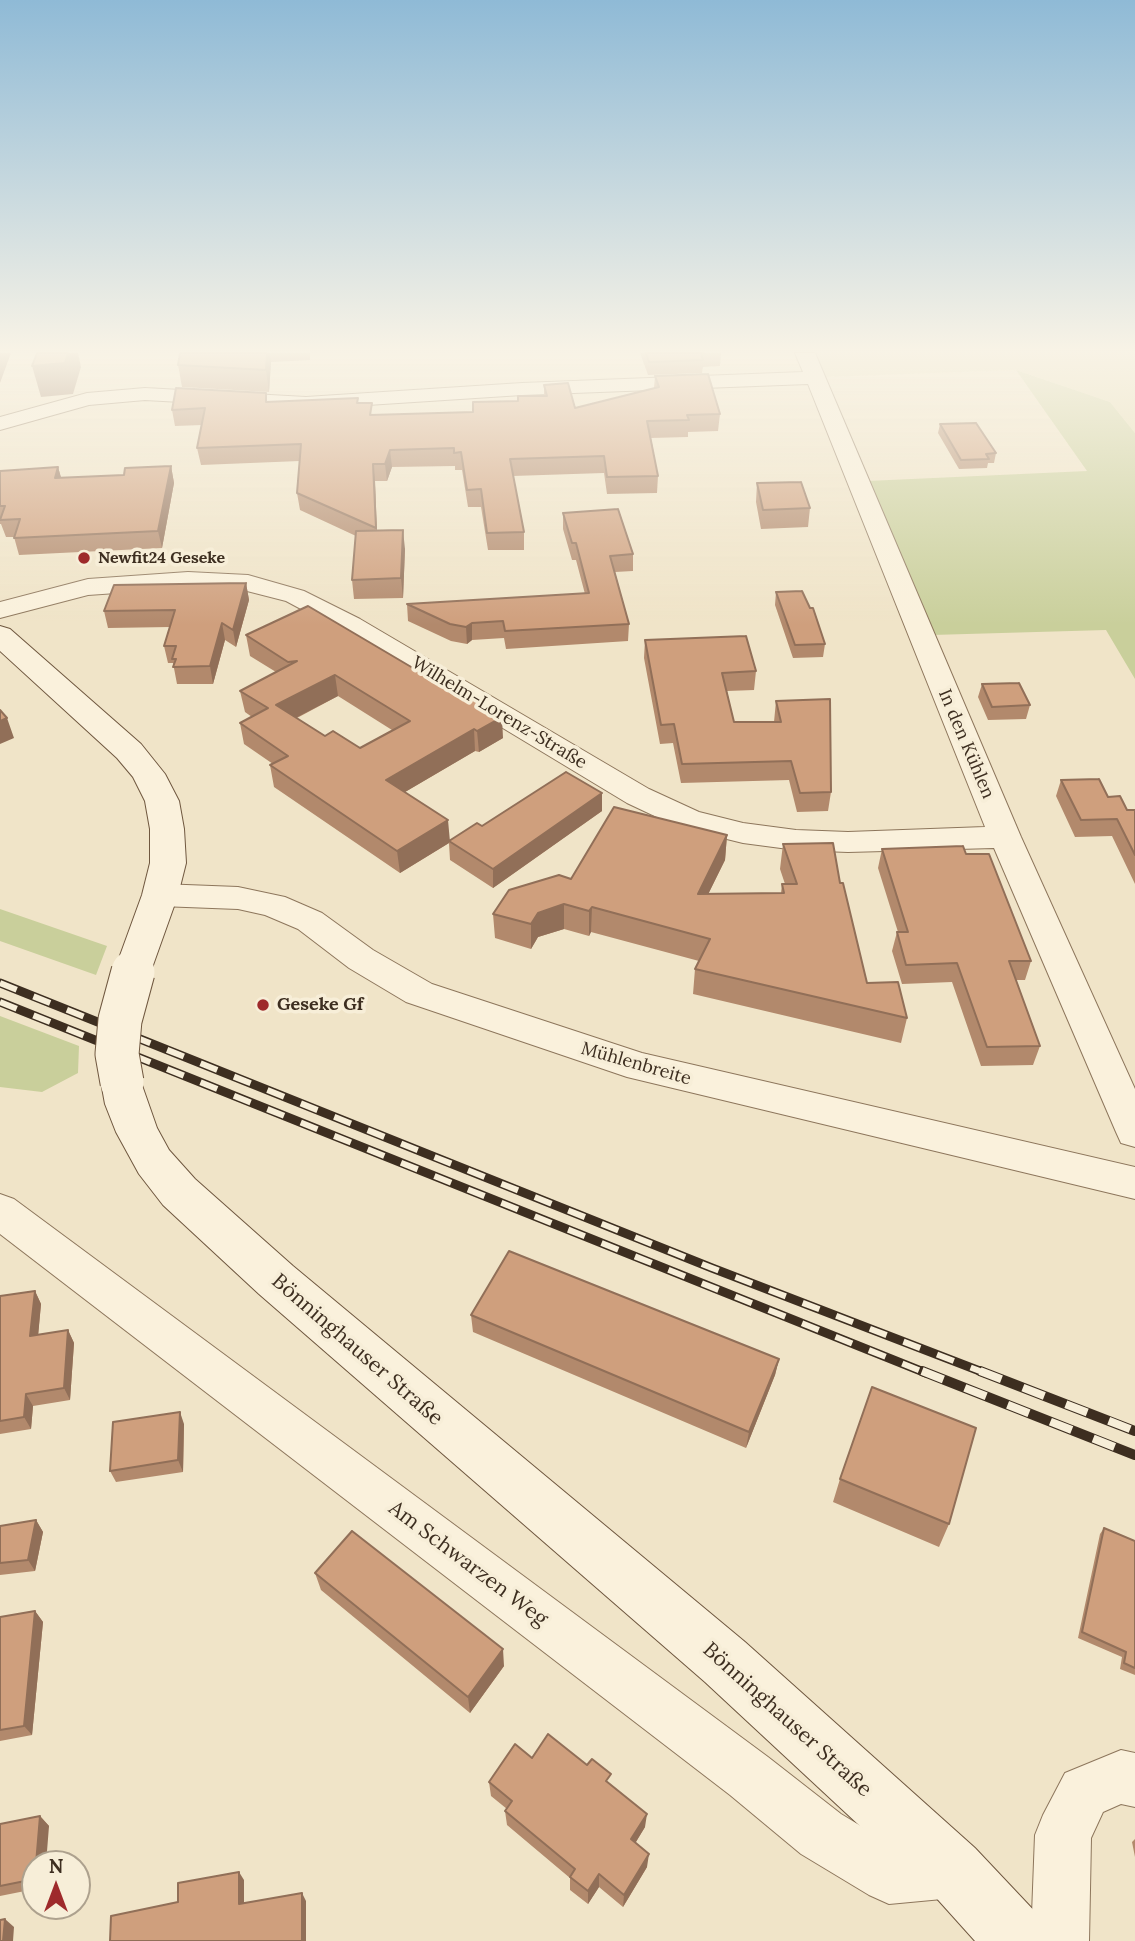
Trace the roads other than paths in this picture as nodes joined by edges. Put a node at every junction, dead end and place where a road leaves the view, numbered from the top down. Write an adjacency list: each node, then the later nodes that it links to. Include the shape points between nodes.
1 (841, 444): 4 (street, In den Kühlen)
2 (0, 610): 4 (street, Wilhelm-Lorenz-Straße, via 88,587 188,580 248,583 295,596 351,625 638,796 689,820 796,840)
3 (0, 635): 5 (main road, Bönninghauser Straße, via 109,730 148,774 162,801 167,829 168,863)
4 (1005, 837): 6 (street, In den Kühlen)
5 (160, 895): 7 (street, Mühlenbreite, via 238,898 273,905 310,921 361,959 419,993 640,1067); 10 (main road, Bönninghauser Straße, bridge, via 120,1020 117,1054 126,1104 154,1162 179,1192 286,1289 726,1662)
6 (1135, 1132)
7 (1135, 1183)
8 (0, 1211): 10 (street, Am Schwarzen Weg, via 821,1834 889,1875)
9 (1135, 1780): 12 (street, via 1121,1777 1084,1792 1063,1835)
10 (953, 1870): 11 (main road, Bönninghauser Straße)
11 (1018, 1941)
12 (1060, 1941)

